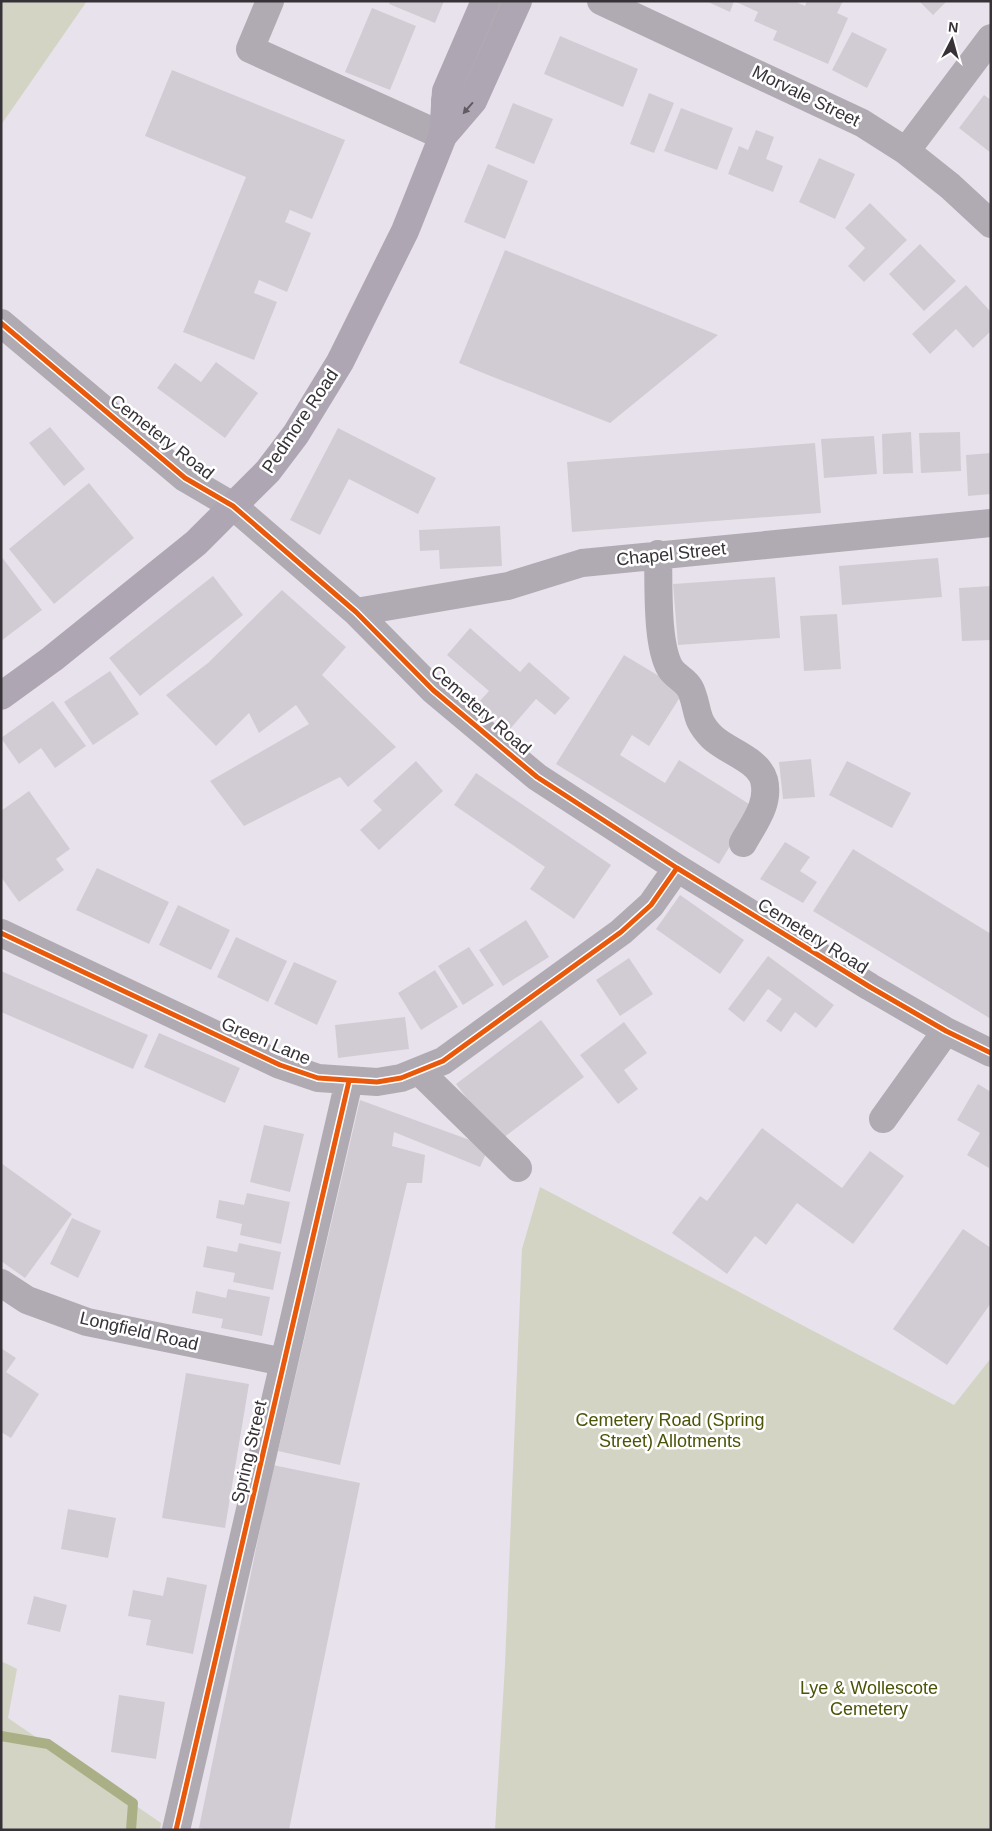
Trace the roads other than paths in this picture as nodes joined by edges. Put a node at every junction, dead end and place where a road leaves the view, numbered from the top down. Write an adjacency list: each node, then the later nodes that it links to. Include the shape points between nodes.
1 (270, 1): 8 (street, via 250,50)
2 (485, 1): 7 (highway, Pedmore Road, via 446,91)
3 (501, 1): 7 (street, via 464,84)
4 (518, 1): 8 (highway, Pedmore Road, one-way to 8, via 474,102)
5 (601, 1): 9 (street, Morvale Street, via 833,108)
6 (991, 38): 9 (street)
7 (445, 101): 8 (highway, Pedmore Road)
8 (443, 136): 12 (highway, Pedmore Road, via 405,231 340,362 296,434 268,471)
9 (906, 151): 10 (street, Morvale Street)
10 (991, 224)
11 (1, 323): 12 (street, Cemetery Road, via 186,478)
12 (233, 506): 15 (street, Cemetery Road); 16 (highway, Pedmore Road, via 196,544)
13 (991, 523): 14 (street, Chapel Street)
14 (658, 554): 15 (street, Chapel Street, via 582,564 508,586); 17 (street, via 662,647 671,669 688,682 704,729 759,770 764,779 764,806)
15 (356, 612): 18 (street, Cemetery Road, via 433,690 537,777)
16 (1, 696)
17 (743, 843)
18 (676, 868): 20 (street, Cemetery Road); 22 (street, Green Lane, via 651,905 621,932 443,1061)
19 (1, 933): 23 (street, Green Lane, via 280,1065 318,1078)
20 (946, 1031): 21 (street, Cemetery Road); 24 (street)
21 (991, 1053)
22 (419, 1071): 23 (street, Green Lane, via 378,1082); 25 (street)
23 (350, 1081): 27 (street, Spring Street)
24 (883, 1119)
25 (518, 1168)
26 (1, 1283): 27 (street, Longfield Road, via 27,1300 87,1322)
27 (284, 1362): 28 (street, Spring Street)
28 (176, 1830)

